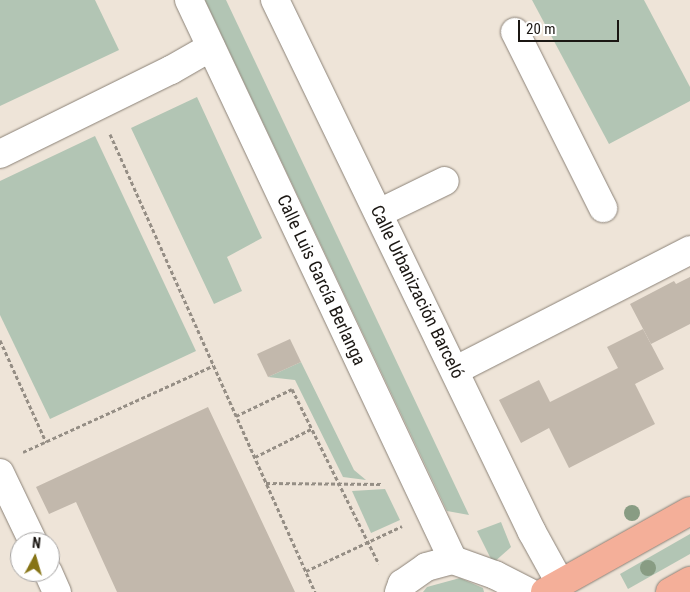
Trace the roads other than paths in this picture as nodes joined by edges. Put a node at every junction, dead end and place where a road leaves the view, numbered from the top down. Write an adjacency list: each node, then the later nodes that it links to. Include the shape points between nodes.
1 (190, 0): 4 (street, Calle Luis García Berlanga)
2 (275, 0): 8 (street, Calle Urbanización Barceló)
3 (515, 32): 7 (street)
4 (211, 46): 5 (street, via 171,70); 14 (street, Calle Luis García Berlanga)
5 (0, 154)
6 (445, 181): 8 (street)
7 (603, 208)
8 (379, 213): 10 (street, Calle Urbanización Barceló)
9 (690, 250): 10 (street)
10 (456, 370): 17 (street, Calle Urbanización Barceló, via 532,532)
11 (9, 464): 13 (street)
12 (690, 511): 17 (main road)
13 (30, 532)
14 (453, 560): 16 (street, via 426,567 402,584); 18 (street)
15 (690, 581): 19 (main road)
16 (390, 582)
17 (553, 588)
18 (529, 592)
19 (670, 592)

